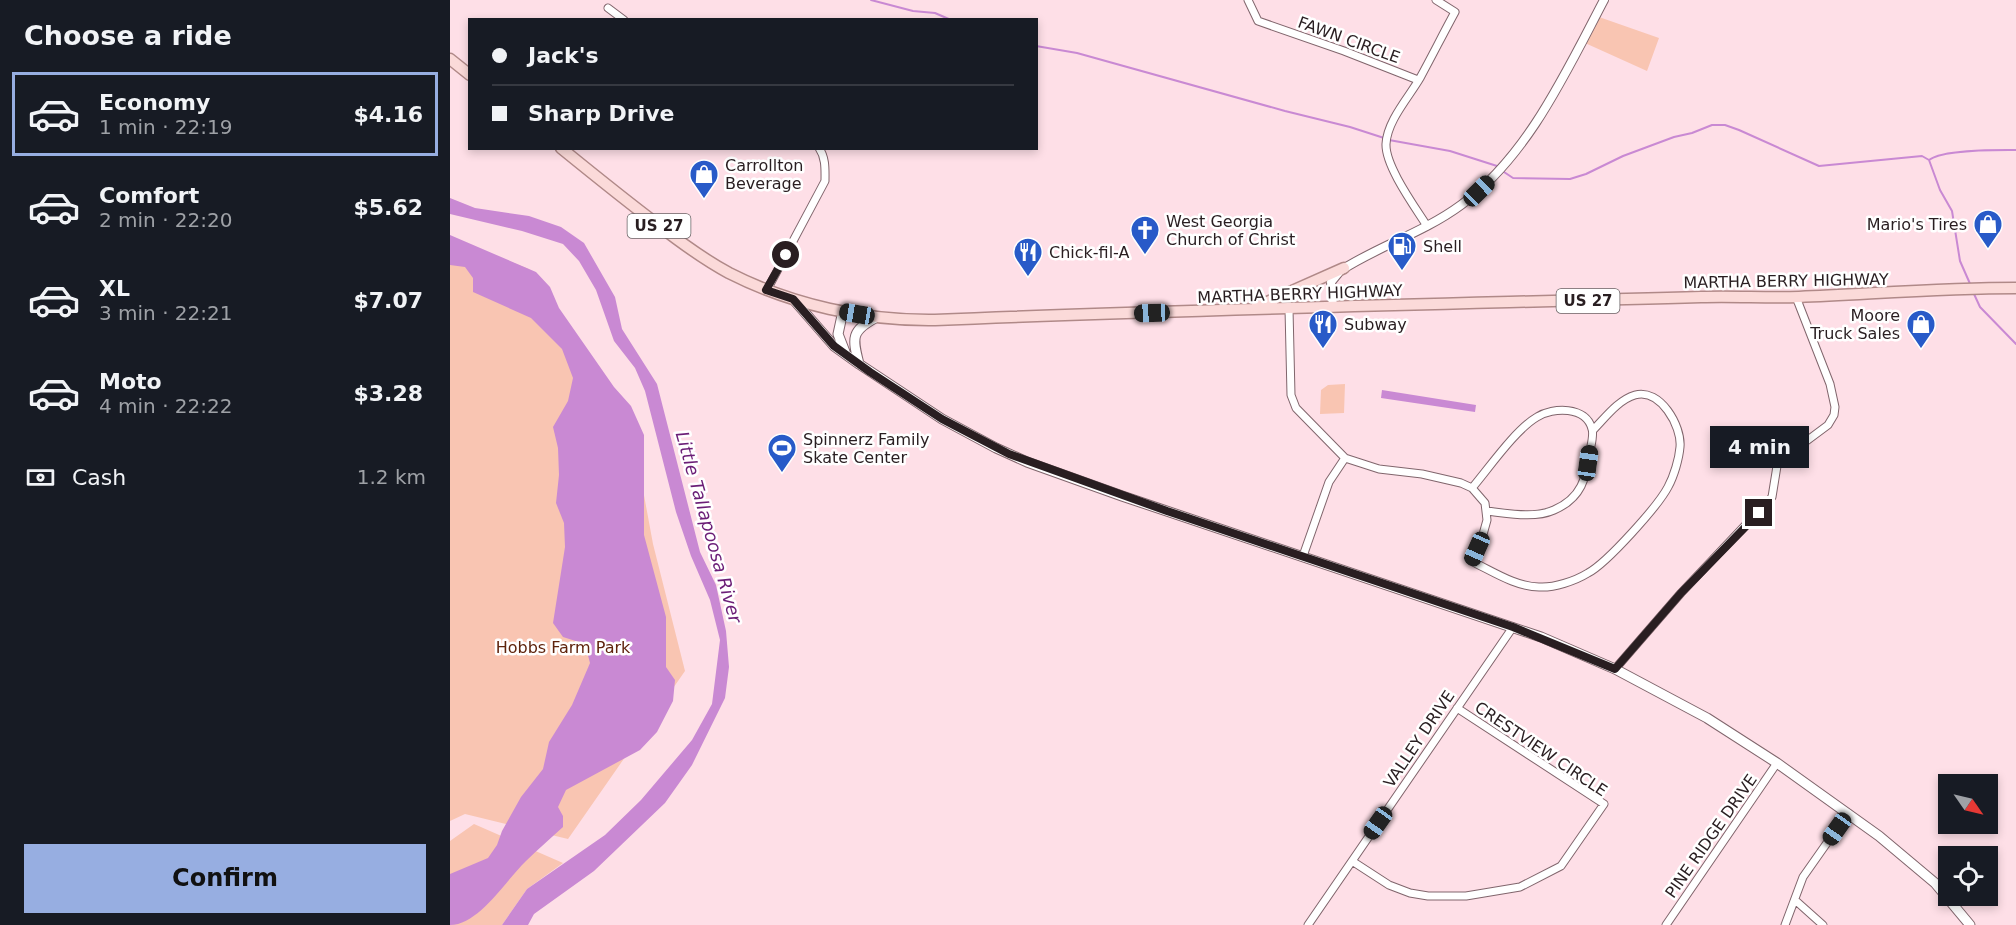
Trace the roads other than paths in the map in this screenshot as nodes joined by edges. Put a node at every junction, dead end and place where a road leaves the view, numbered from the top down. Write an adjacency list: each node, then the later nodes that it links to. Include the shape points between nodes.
1 (1248, 0): 8 (street, FAWN CIRCLE, via 1258,21)
2 (1436, 0): 8 (street, via 1455,12)
3 (1604, 0): 11 (street, via 1551,97 1506,162 1479,191)
4 (608, 8): 5 (street)
5 (621, 18)
6 (450, 59): 7 (main road)
7 (468, 73)
8 (1418, 80): 11 (street, via 1394,119 1386,144 1397,177)
9 (563, 150): 14 (main road, MARTHA BERRY HIGHWAY / US 27, via 692,250)
10 (820, 150): 14 (street, via 825,181)
11 (1427, 226): 12 (street)
12 (1344, 268): 17 (street, via 1331,282); 19 (main road)
13 (2016, 288): 15 (main road, MARTHA BERRY HIGHWAY / US 27)
14 (766, 290): 16 (main road, MARTHA BERRY HIGHWAY / US 27)
15 (1796, 297): 17 (main road, MARTHA BERRY HIGHWAY / US 27); 30 (street, via 1830,384 1834,415 1828,425 1780,460 1772,497)
16 (793, 299): 20 (main road, MARTHA BERRY HIGHWAY / US 27); 22 (main road)
17 (1333, 307): 18 (main road, MARTHA BERRY HIGHWAY / US 27)
18 (1289, 309): 19 (main road, MARTHA BERRY HIGHWAY / US 27); 25 (street, via 1291,395 1296,408)
19 (1252, 310): 21 (main road, MARTHA BERRY HIGHWAY / US 27, via 929,320)
20 (843, 312): 21 (main road, MARTHA BERRY HIGHWAY / US 27); 22 (main road)
21 (877, 317): 23 (main road, via 855,334)
22 (837, 343): 23 (main road)
23 (859, 364): 28 (main road, via 942,419 1028,462)
24 (1593, 430): 26 (street, via 1582,416 1570,411 1558,410 1535,418); 27 (street, via 1585,479 1569,501 1539,515); 27 (street, via 1622,402 1636,394 1649,395 1672,416 1680,446 1663,495 1606,560 1571,581 1541,588 1522,585 1471,561 1482,538)
25 (1345, 458): 26 (street); 28 (street, via 1329,482)
26 (1472, 488): 27 (street, via 1485,503)
27 (1486, 512)
28 (1303, 556): 29 (main road)
29 (1513, 627): 30 (main road); 31 (street, VALLEY DRIVE)
30 (1615, 669): 32 (main road, via 1707,718)
31 (1457, 708): 34 (street, VALLEY DRIVE); 34 (street, CRESTVIEW CIRCLE, via 1604,804 1561,866 1520,887 1466,896 1428,896 1389,885)
32 (1778, 763): 33 (main road); 37 (street, PINE RIDGE DRIVE)
33 (1848, 813): 35 (street, via 1803,877); 40 (main road, via 1920,868)
34 (1352, 861): 36 (street, VALLEY DRIVE)
35 (1795, 900): 38 (street); 39 (street)
36 (1308, 925)
37 (1666, 925)
38 (1785, 925)
39 (1823, 925)
40 (1970, 925)

